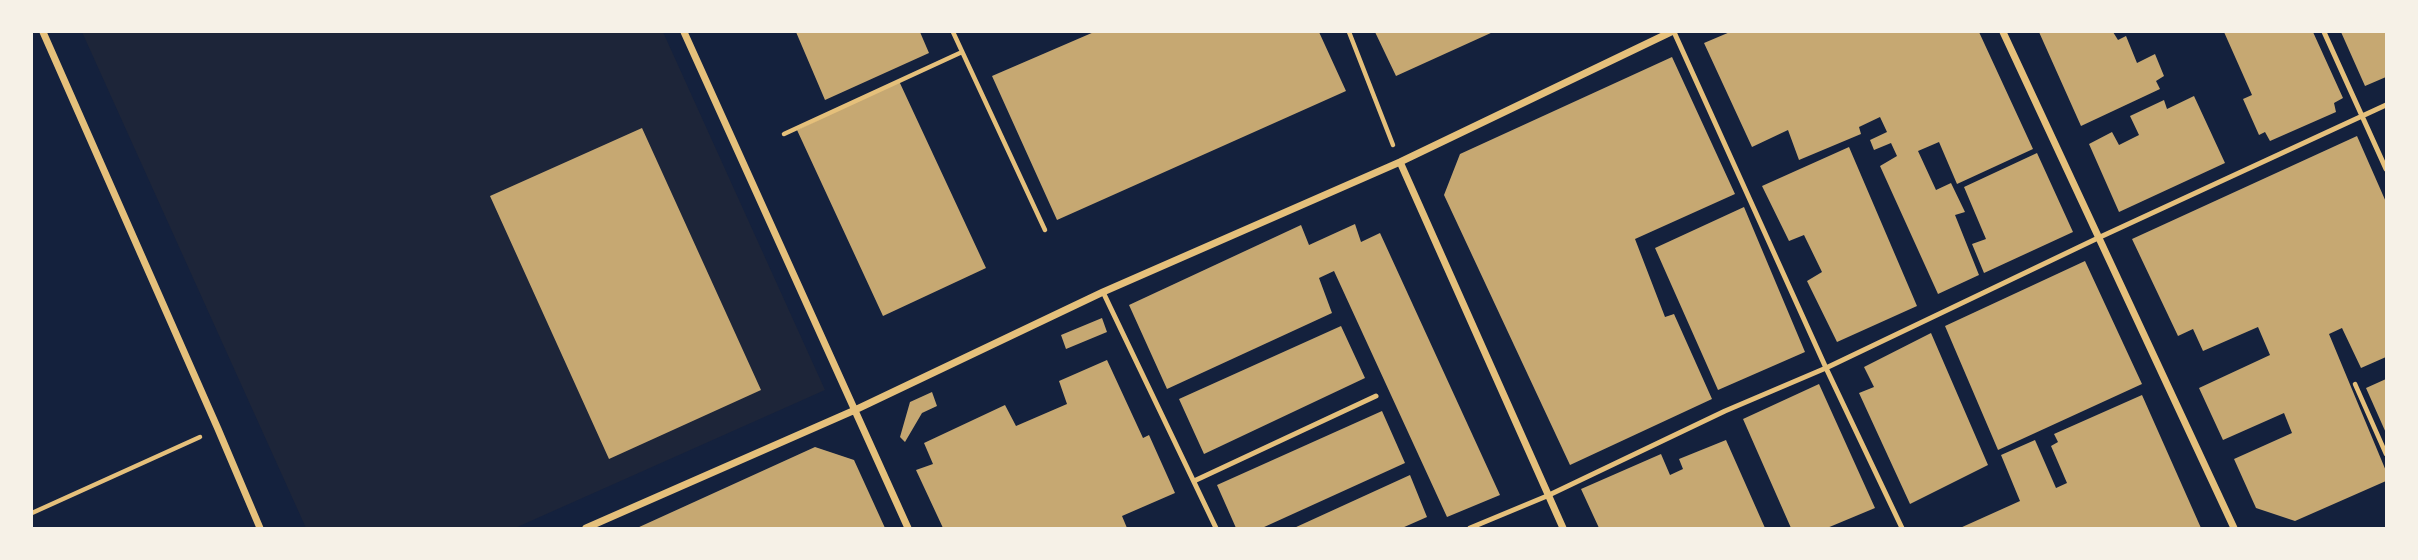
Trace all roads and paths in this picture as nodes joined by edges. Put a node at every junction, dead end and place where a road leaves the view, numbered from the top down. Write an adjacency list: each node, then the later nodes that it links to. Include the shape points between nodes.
1 (43, 32): 21 (street)
2 (684, 32): 20 (street)
3 (953, 32): 8 (path)
4 (1349, 32): 12 (path)
5 (1672, 32): 12 (street); 17 (lane)
6 (2003, 32): 15 (street)
7 (2324, 32): 10 (lane)
8 (962, 52): 11 (path); 14 (path)
9 (2386, 105): 10 (lane)
10 (2361, 116): 13 (lane); 15 (lane)
11 (784, 134)
12 (1400, 162): 16 (street); 24 (street)
13 (2386, 169)
14 (1045, 230)
15 (2098, 238): 17 (lane); 33 (street)
16 (1103, 292): 20 (street); 23 (lane)
17 (1826, 368): 24 (lane); 32 (lane)
18 (2356, 384): 22 (path)
19 (1376, 396): 23 (lane)
20 (855, 410): 27 (street); 28 (street)
21 (218, 429): 25 (path); 26 (street)
22 (2386, 454)
23 (1194, 481): 29 (lane)
24 (1547, 496): 30 (lane); 31 (street)
25 (32, 513)
26 (260, 528)
27 (586, 528)
28 (908, 528)
29 (1216, 528)
30 (1470, 528)
31 (1563, 528)
32 (1902, 528)
33 (2234, 528)

